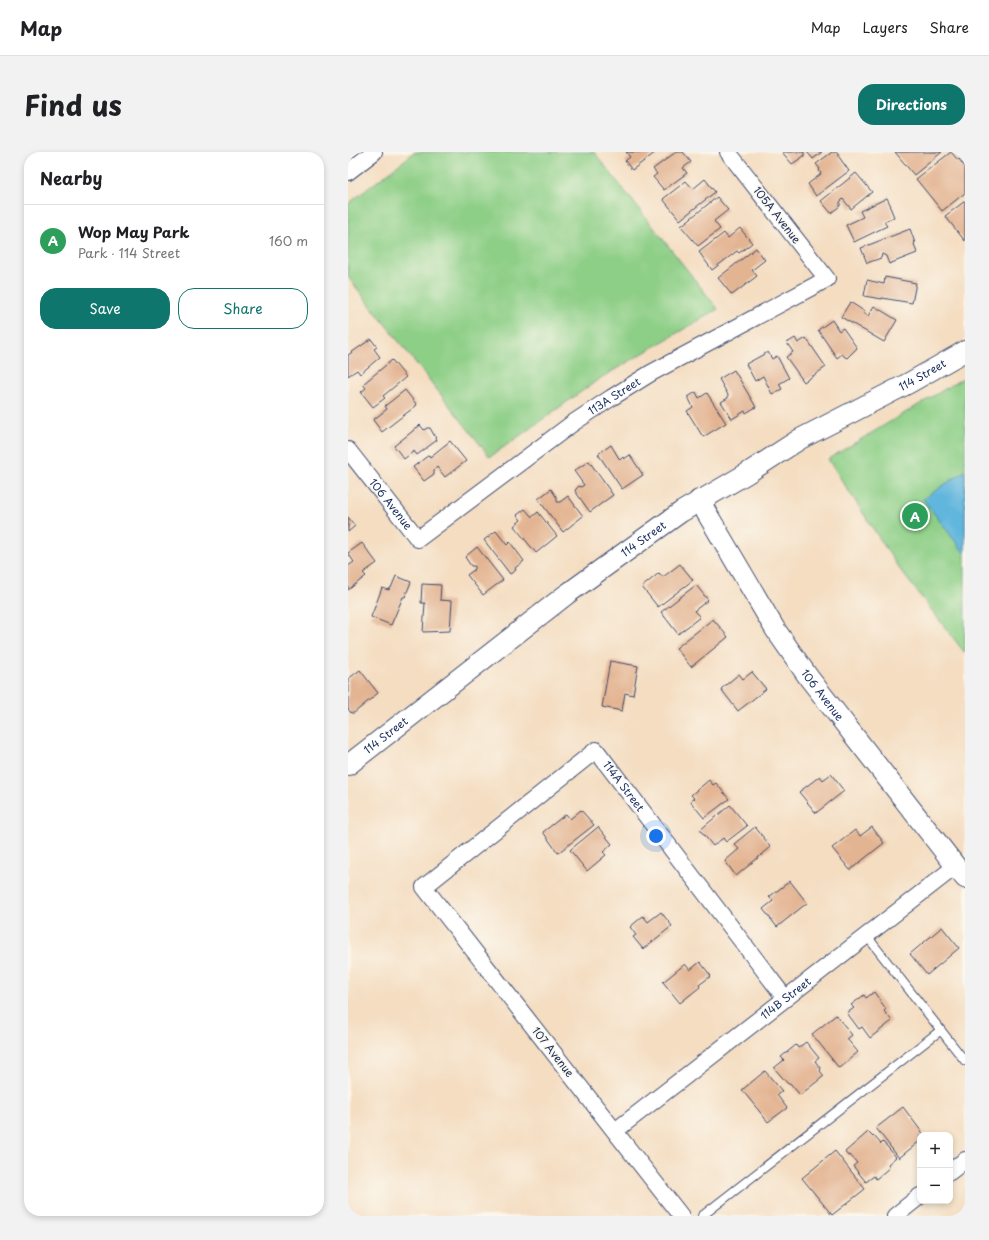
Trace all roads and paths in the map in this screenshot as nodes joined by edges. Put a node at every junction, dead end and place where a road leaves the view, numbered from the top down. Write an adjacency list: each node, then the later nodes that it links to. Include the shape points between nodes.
1 (374, 152): 3 (street)
2 (728, 152): 4 (street, 105A Avenue)
3 (348, 172)
4 (826, 279): 8 (street, 113A Street, via 651,373 611,398 573,423)
5 (965, 351): 7 (street, 114 Street, via 800,439 746,474)
6 (348, 450): 8 (street, 106 Avenue)
7 (699, 500): 9 (street, 114 Street, via 567,594); 10 (street, 106 Avenue, via 775,629 804,672)
8 (418, 539)
9 (348, 765)
10 (960, 872): 12 (street, 114B Street)
11 (424, 888): 13 (street, 114A Street, via 596,750); 16 (street, 107 Avenue)
12 (866, 935): 13 (street, 114B Street); 14 (lane)
13 (785, 998): 16 (street, 114B Street)
14 (941, 1030): 15 (lane); 21 (lane)
15 (965, 1061)
16 (615, 1131): 20 (street, 107 Avenue)
17 (965, 1160): 18 (street)
18 (953, 1170)
19 (917, 1198): 22 (street)
20 (681, 1216)
21 (702, 1216)
22 (895, 1216)

